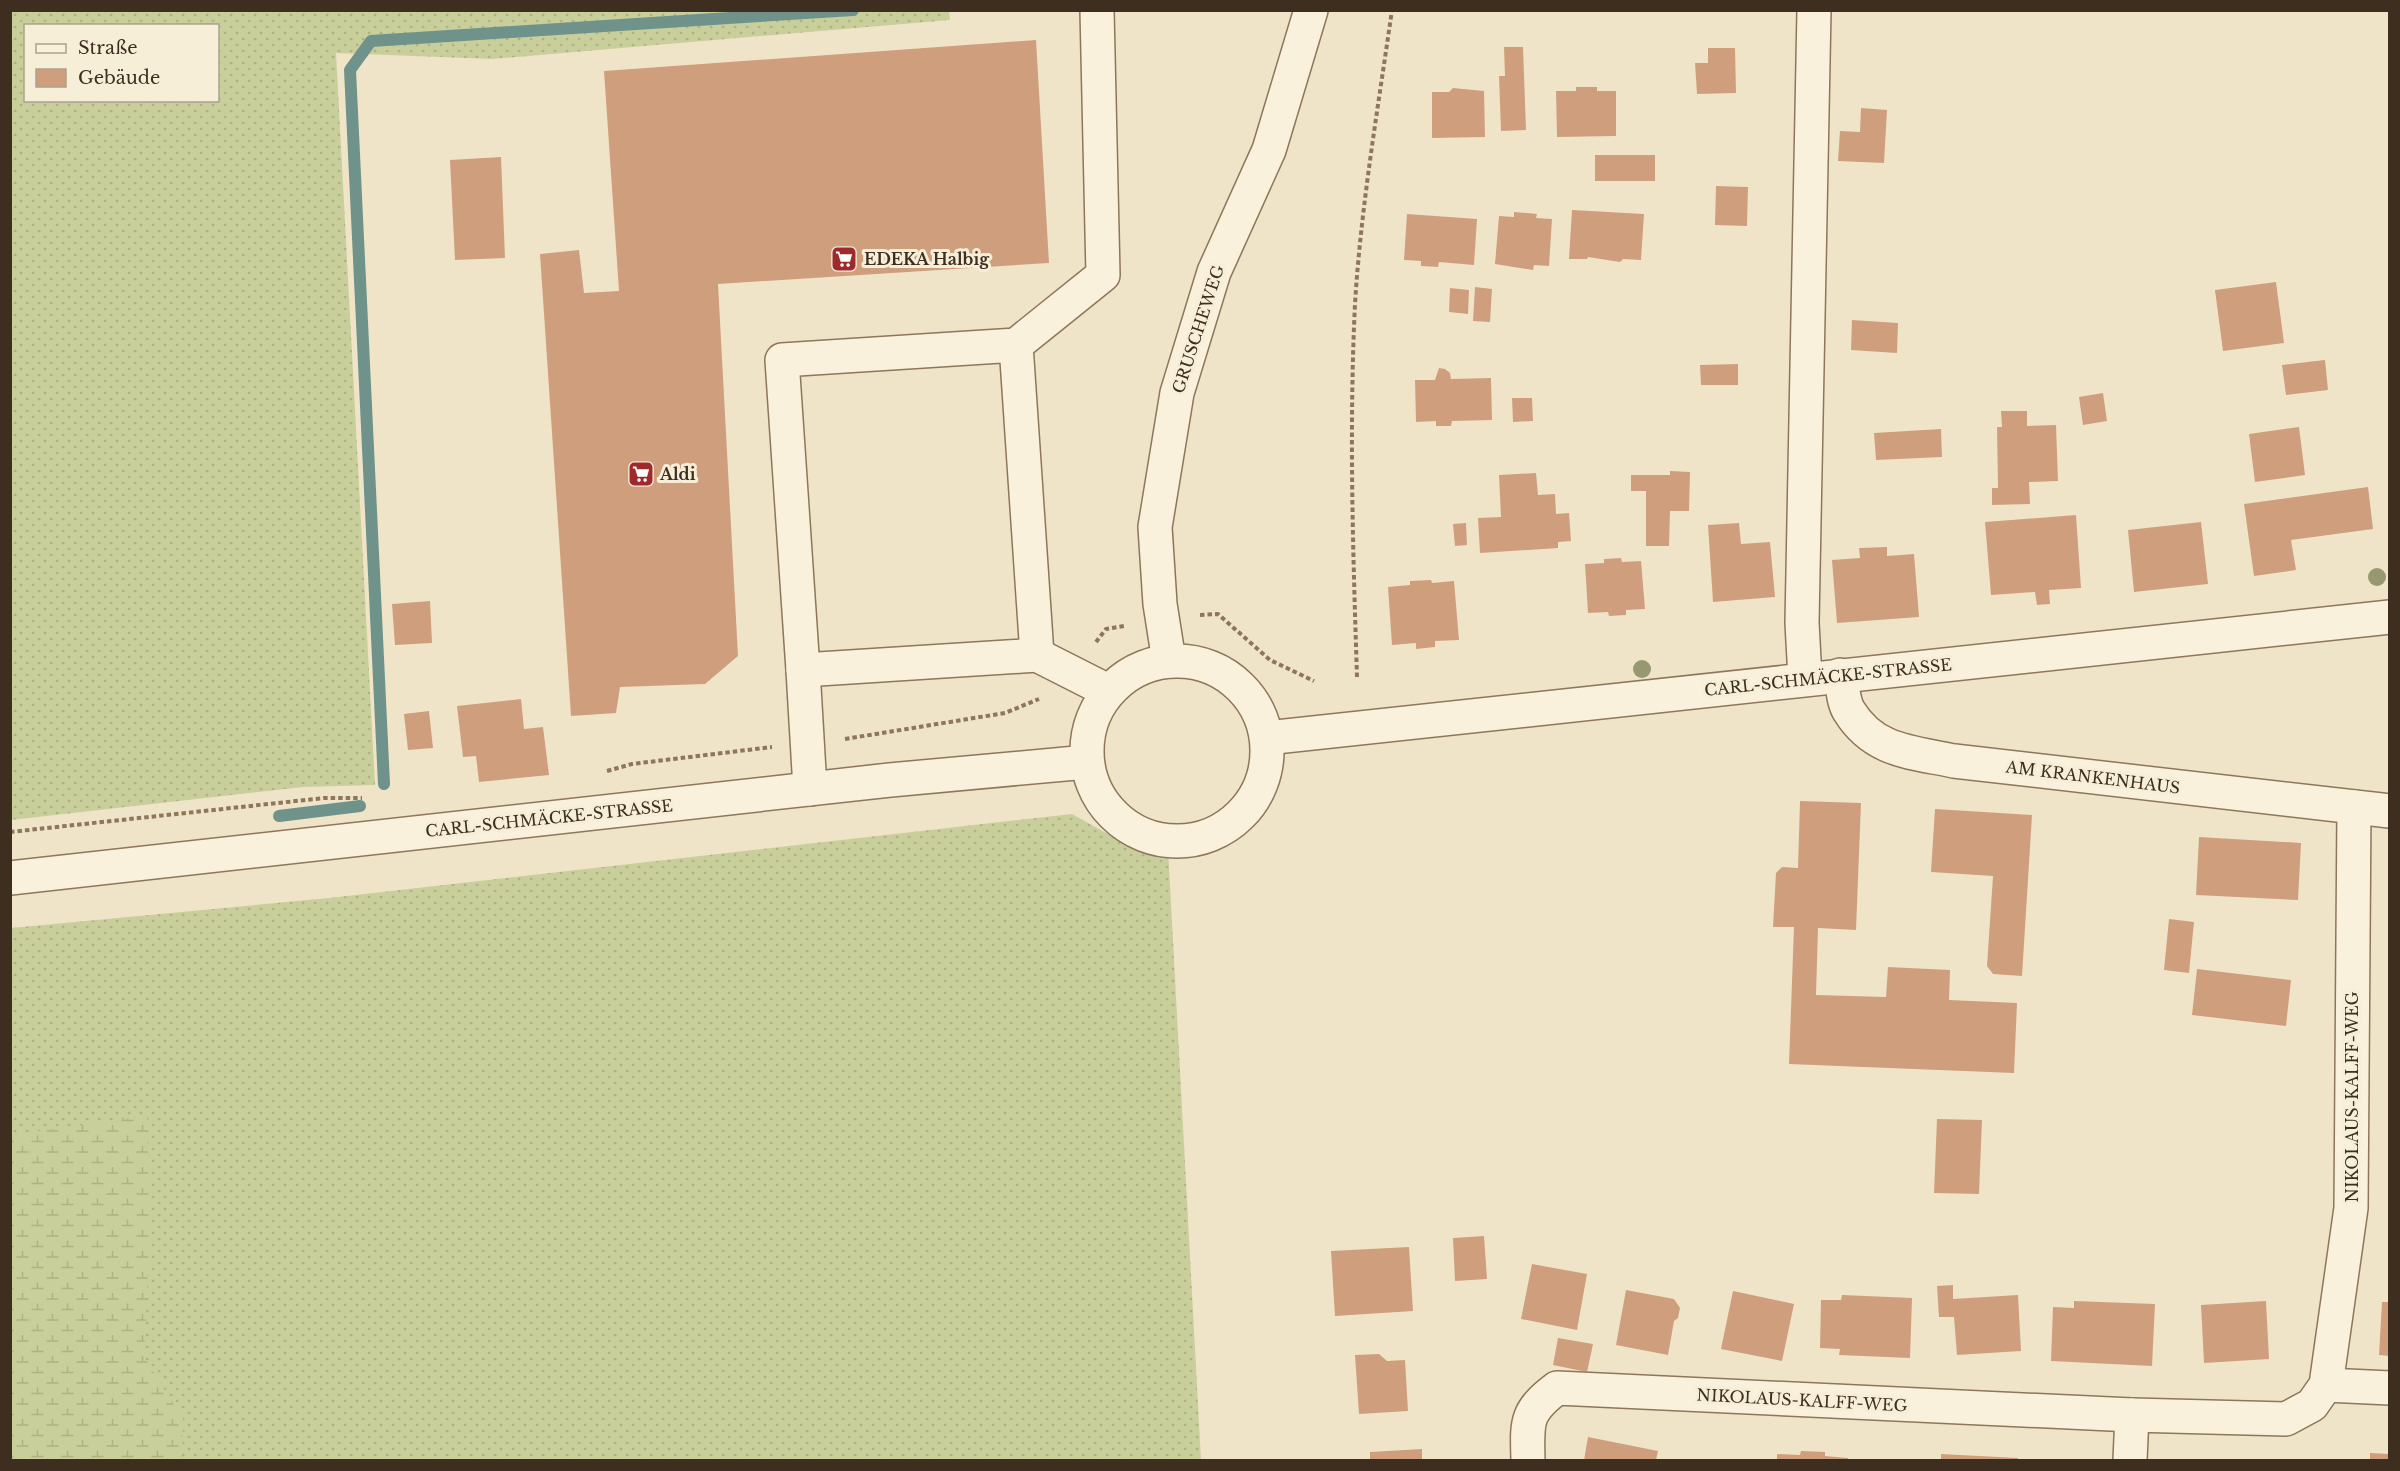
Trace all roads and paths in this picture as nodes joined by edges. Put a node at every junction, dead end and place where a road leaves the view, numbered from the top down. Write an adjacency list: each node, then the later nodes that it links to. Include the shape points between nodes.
1 (1097, 10): 5 (street, via 1102,275)
2 (1311, 10): 7 (street, GRUSCHEWEG, via 1269,150 1214,272 1177,393 1155,527)
3 (1392, 10): 13 (path, via 1355,303 1352,490)
4 (1814, 10): 14 (street, via 1802,612)
5 (1016, 345): 8 (street); 10 (street, via 782,360)
6 (2390, 617): 12 (street, CARL-SCHMÄCKE-STRASSE)
7 (1162, 618): 9 (street, GRUSCHEWEG); 11 (path, via 1106,629); 15 (path, via 1218,614 1270,660)
8 (1037, 655): 10 (street); 11 (street)
9 (1169, 661): 16 (street, via 1129,673); 17 (street, via 1215,669 1240,686 1258,710)
10 (803, 670): 18 (street)
11 (1071, 674): 16 (street); 18 (path, via 1054,693 1005,713 881,735)
12 (1840, 675): 14 (street, CARL-SCHMÄCKE-STRASSE); 23 (street, AM KRANKENHAUS, via 1848,710 1874,739 1887,747 1954,761)
13 (1357, 677)
14 (1805, 678): 17 (street, CARL-SCHMÄCKE-STRASSE)
15 (1314, 681)
16 (1108, 691): 19 (street, via 1091,719 1085,748)
17 (1267, 738): 19 (street, via 1266,765 1244,813 1223,830 1198,840 1172,842 1122,824 1103,804 1089,777)
18 (807, 743): 20 (path, via 632,764); 21 (street)
19 (1087, 762): 21 (street, CARL-SCHMÄCKE-STRASSE)
20 (597, 774)
21 (810, 789): 26 (street, CARL-SCHMÄCKE-STRASSE)
22 (372, 798): 25 (path, via 324,798)
23 (2354, 807): 24 (street, AM KRANKENHAUS); 27 (street, NIKOLAUS-KALFF-WEG, via 2351,1208)
24 (2390, 811)
25 (10, 832)
26 (10, 878)
27 (2326, 1385): 28 (street); 29 (street, NIKOLAUS-KALFF-WEG, via 2312,1405 2286,1419)
28 (2390, 1388)
29 (2132, 1415): 30 (street, NIKOLAUS-KALFF-WEG, via 1557,1388 1536,1404 1527,1427); 31 (street)
30 (1528, 1461)
31 (2130, 1461)

